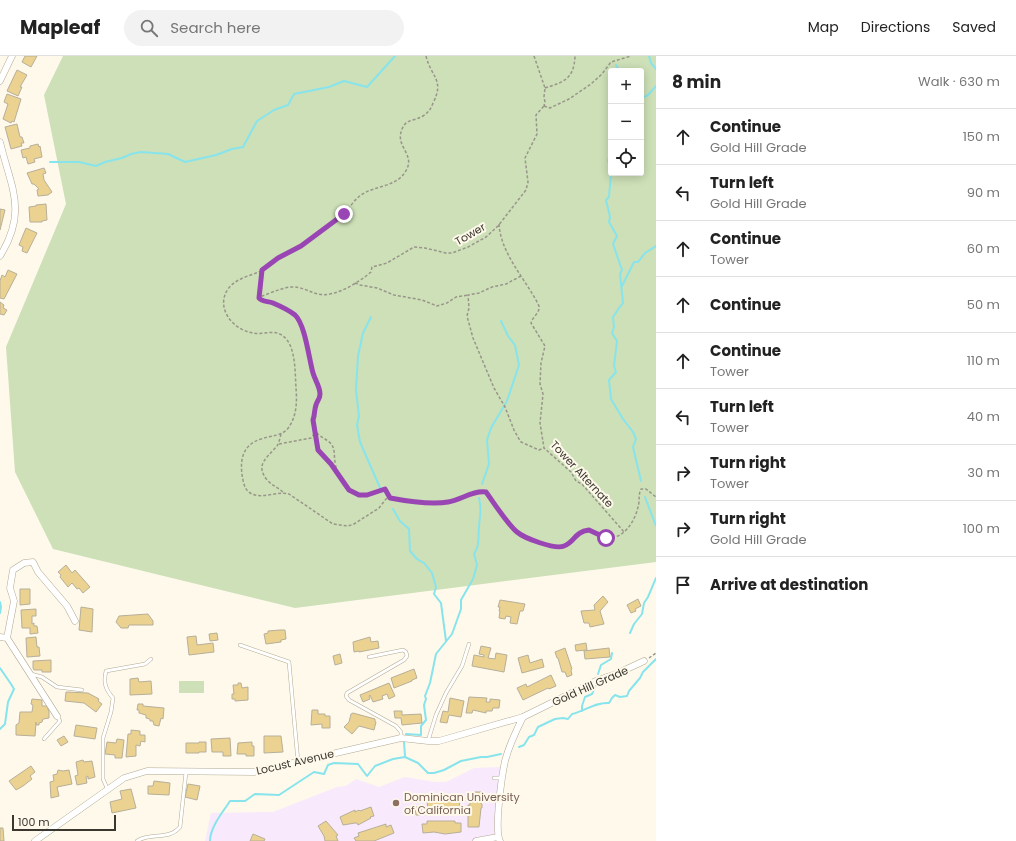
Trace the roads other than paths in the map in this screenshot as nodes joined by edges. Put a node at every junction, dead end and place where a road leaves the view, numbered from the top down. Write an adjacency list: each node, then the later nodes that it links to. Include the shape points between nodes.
1 (12, 56): 2 (street)
2 (0, 81)
3 (0, 142): 4 (street, via 16,205 13,229)
4 (0, 256)
5 (75, 621): 7 (street, via 67,606 38,572 34,562 24,563 13,570 10,588 14,602)
6 (0, 637): 7 (street)
7 (7, 638): 13 (street)
8 (240, 644): 20 (lane, via 289,662)
9 (469, 644): 19 (lane, via 462,666 436,715)
10 (369, 657): 17 (lane, via 403,650 406,652 404,660 347,693 346,696 396,726 401,732)
11 (151, 659): 24 (lane, via 145,664 106,671 106,690 113,698 112,712 103,738 103,779)
12 (644, 661): 16 (street, Gold Hill Grade, via 598,680)
13 (30, 674): 14 (lane, via 42,677 57,687); 15 (street)
14 (82, 690)
15 (57, 716): 18 (lane, via 60,721)
16 (523, 717): 19 (street, Locust Avenue, via 439,741); 23 (street, via 505,760)
17 (401, 738): 19 (street, Locust Avenue); 20 (street, Locust Avenue)
18 (44, 739)
19 (428, 741)
20 (298, 762): 21 (street, Locust Avenue, via 254,772)
21 (186, 772): 24 (street, Locust Avenue, via 147,771 124,778); 25 (lane, via 180,827 176,832)
22 (494, 778): 23 (lane)
23 (503, 778): 26 (street, via 497,821)
24 (108, 790): 27 (street, Locust Avenue)
25 (153, 836): 28 (lane, via 143,837); 29 (lane)
26 (499, 839): 30 (street)
27 (35, 841)
28 (137, 841)
29 (151, 841)
30 (476, 841)

